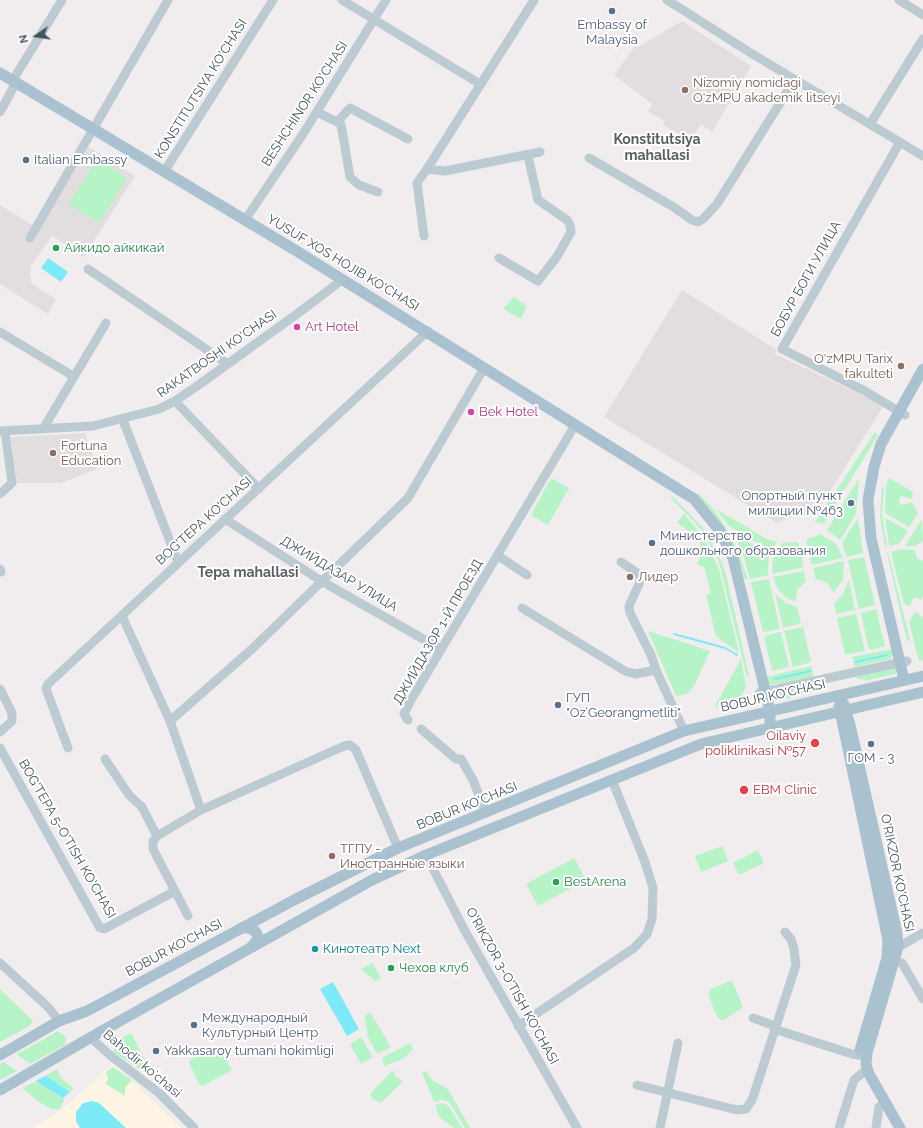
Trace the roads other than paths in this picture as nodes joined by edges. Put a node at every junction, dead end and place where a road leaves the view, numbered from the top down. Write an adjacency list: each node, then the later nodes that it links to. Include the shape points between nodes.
1 (62, 0): 14 (street)
2 (168, 0): 20 (street)
3 (273, 0): 28 (street, KONSTITUTSIYA KO'CHASI)
4 (342, 0): 10 (street)
5 (386, 0): 10 (street, BESHCHINOR KO'CHASI)
6 (534, 0): 15 (street)
7 (899, 0): 9 (street)
8 (670, 1): 13 (street)
9 (923, 15)
10 (373, 20): 15 (street); 17 (street, BESHCHINOR KO'CHASI)
11 (923, 40): 19 (street)
12 (0, 74): 14 (main road, YUSUF XOS HOJIB KO'CHASI)
13 (795, 79): 19 (street); 26 (street, via 717,204 698,222)
14 (14, 82): 16 (street); 20 (main road, YUSUF XOS HOJIB KO'CHASI)
15 (480, 84): 27 (street)
16 (0, 112)
17 (317, 112): 18 (street); 30 (street, BESHCHINOR KO'CHASI)
18 (337, 122): 21 (street, via 350,108); 29 (street, via 341,124 350,177)
19 (870, 124): 22 (street)
20 (93, 129): 28 (main road, YUSUF XOS HOJIB KO'CHASI); 32 (street)
21 (408, 139)
22 (900, 142): 25 (street); 45 (street, БОБУР БОГИ УЛИЦА, via 782,349)
23 (540, 152): 24 (street)
24 (528, 156): 27 (street, via 445,171); 33 (street, via 538,200 567,220 571,232 556,258 538,281)
25 (923, 156)
26 (589, 158)
27 (427, 169): 31 (street, via 417,184)
28 (164, 172): 30 (main road, YUSUF XOS HOJIB KO'CHASI)
29 (378, 192)
30 (245, 220): 35 (main road, YUSUF XOS HOJIB KO'CHASI)
31 (424, 236)
32 (30, 238)
33 (499, 258)
34 (88, 269): 39 (street)
35 (342, 280): 37 (main road, YUSUF XOS HOJIB KO'CHASI); 39 (street, RAKATBOSHI KO'CHASI)
36 (106, 323): 42 (street)
37 (428, 331): 40 (main road, YUSUF XOS HOJIB KO'CHASI); 50 (street, BOG'TEPA KO'CHASI)
38 (0, 332): 42 (street)
39 (228, 364): 44 (street, RAKATBOSHI KO'CHASI)
40 (484, 368): 47 (main road, YUSUF XOS HOJIB KO'CHASI); 57 (street, via 408,498)
41 (923, 369): 45 (main road)
42 (73, 376): 48 (street)
43 (923, 384): 45 (main road)
44 (175, 401): 46 (street, RAKATBOSHI KO'CHASI, via 159,409); 50 (street)
45 (902, 413): 61 (main road, via 882,462 875,509)
46 (123, 420): 48 (street, RAKATBOSHI KO'CHASI, via 93,426); 54 (street)
47 (575, 425): 53 (street, ДЖИЙДАЗОР 1-Й ПРОЕЗД); 67 (main road, YUSUF XOS HOJIB KO'CHASI, via 687,494 718,527 728,545 740,583)
48 (43, 429): 49 (street, RAKATBOSHI KO'CHASI)
49 (3, 431): 51 (street, via 12,483)
50 (259, 490): 52 (street, BOG'TEPA KO'CHASI)
51 (0, 494)
52 (225, 519): 54 (street, BOG'TEPA KO'CHASI); 57 (street, ДЖИЙДАЗАР УЛИЦА)
53 (497, 555): 56 (street); 60 (street, ДЖИЙДАЗОР 1-Й ПРОЕЗД)
54 (178, 562): 59 (street, BOG'TEPA KO'CHASI)
55 (621, 562): 62 (street, via 641,578 629,606 630,613)
56 (527, 575)
57 (323, 582): 60 (street, ДЖИЙДАЗАР УЛИЦА); 72 (street)
58 (522, 608): 62 (street, via 625,671 636,674)
59 (122, 616): 72 (street); 78 (street, BOG'TEPA KO'CHASI, via 46,686)
60 (441, 649): 71 (street, ДЖИЙДАЗОР 1-Й ПРОЕЗД, via 404,714)
61 (903, 661): 64 (main road); 67 (street)
62 (656, 670): 75 (street)
63 (923, 676): 64 (main road, BOBUR KO'CHASI)
64 (907, 679): 68 (main road, BOBUR KO'CHASI)
65 (0, 689): 76 (street, via 12,713 12,722)
66 (923, 692): 69 (main road)
67 (762, 693): 70 (main road, YUSUF XOS HOJIB KO'CHASI)
68 (839, 695): 69 (main road, O'RIKZOR KO'CHASI); 70 (main road, BOBUR KO'CHASI)
69 (843, 711): 73 (main road); 94 (main road, O'RIKZOR KO'CHASI)
70 (766, 712): 73 (main road, YUSUF XOS HOJIB KO'CHASI); 75 (main road, BOBUR KO'CHASI)
71 (408, 720)
72 (170, 721): 83 (street)
73 (770, 728): 80 (main road, via 696,746)
74 (421, 729): 84 (street, via 456,759 461,759 473,780)
75 (684, 731): 81 (main road, BOBUR KO'CHASI)
76 (0, 732)
77 (0, 748): 88 (street, BOG'TEPA 5-O'TISH KO'CHASI, via 100,928 104,929)
78 (68, 748)
79 (105, 759): 85 (street, via 130,795 142,807)
80 (612, 780): 82 (main road); 99 (street, via 653,888 652,919 647,934 631,950)
81 (548, 788): 82 (main road); 84 (main road, BOBUR KO'CHASI)
82 (554, 804): 87 (main road)
83 (201, 810): 85 (street); 86 (street, via 350,745 356,750)
84 (486, 813): 86 (main road, BOBUR KO'CHASI)
85 (157, 836): 88 (street, via 153,840 153,849)
86 (398, 848): 90 (main road, BOBUR KO'CHASI)
87 (426, 855): 99 (street, O'RIKZOR 3-O'TISH KO'CHASI); 101 (main road, via 372,880)
88 (175, 891): 89 (street)
89 (188, 916)
90 (241, 928): 93 (main road, via 249,928 256,932 258,937); 98 (main road, BOBUR KO'CHASI, via 87,1011)
91 (785, 932): 100 (street, via 794,949 796,965)
92 (923, 933): 94 (street)
93 (250, 948)
94 (892, 955): 96 (street, via 902,963); 104 (main road, O'RIKZOR KO'CHASI)
95 (0, 963): 98 (street)
96 (923, 999)
97 (753, 1018): 100 (street)
98 (59, 1021): 103 (main road, BOBUR KO'CHASI)
99 (518, 1026): 111 (street, O'RIKZOR 3-O'TISH KO'CHASI)
100 (775, 1027): 104 (street); 108 (street, via 752,1100 746,1109 737,1110)
101 (91, 1038): 107 (main road); 110 (street, Bahodir koʻchasi, via 159,1092)
102 (678, 1044): 108 (street)
103 (0, 1055)
104 (862, 1055): 105 (main road, O'RIKZOR KO'CHASI)
105 (864, 1071): 109 (main road, O'RIKZOR KO'CHASI); 113 (street, via 854,1080)
106 (637, 1085): 108 (street)
107 (0, 1090)
108 (668, 1093): 112 (street)
109 (882, 1105): 114 (street); 115 (main road, O'RIKZOR KO'CHASI); 116 (main road, O'RIKZOR KO'CHASI)
110 (194, 1128)
111 (577, 1128)
112 (660, 1128)
113 (840, 1128)
114 (876, 1128)
115 (892, 1128)
116 (900, 1128)

